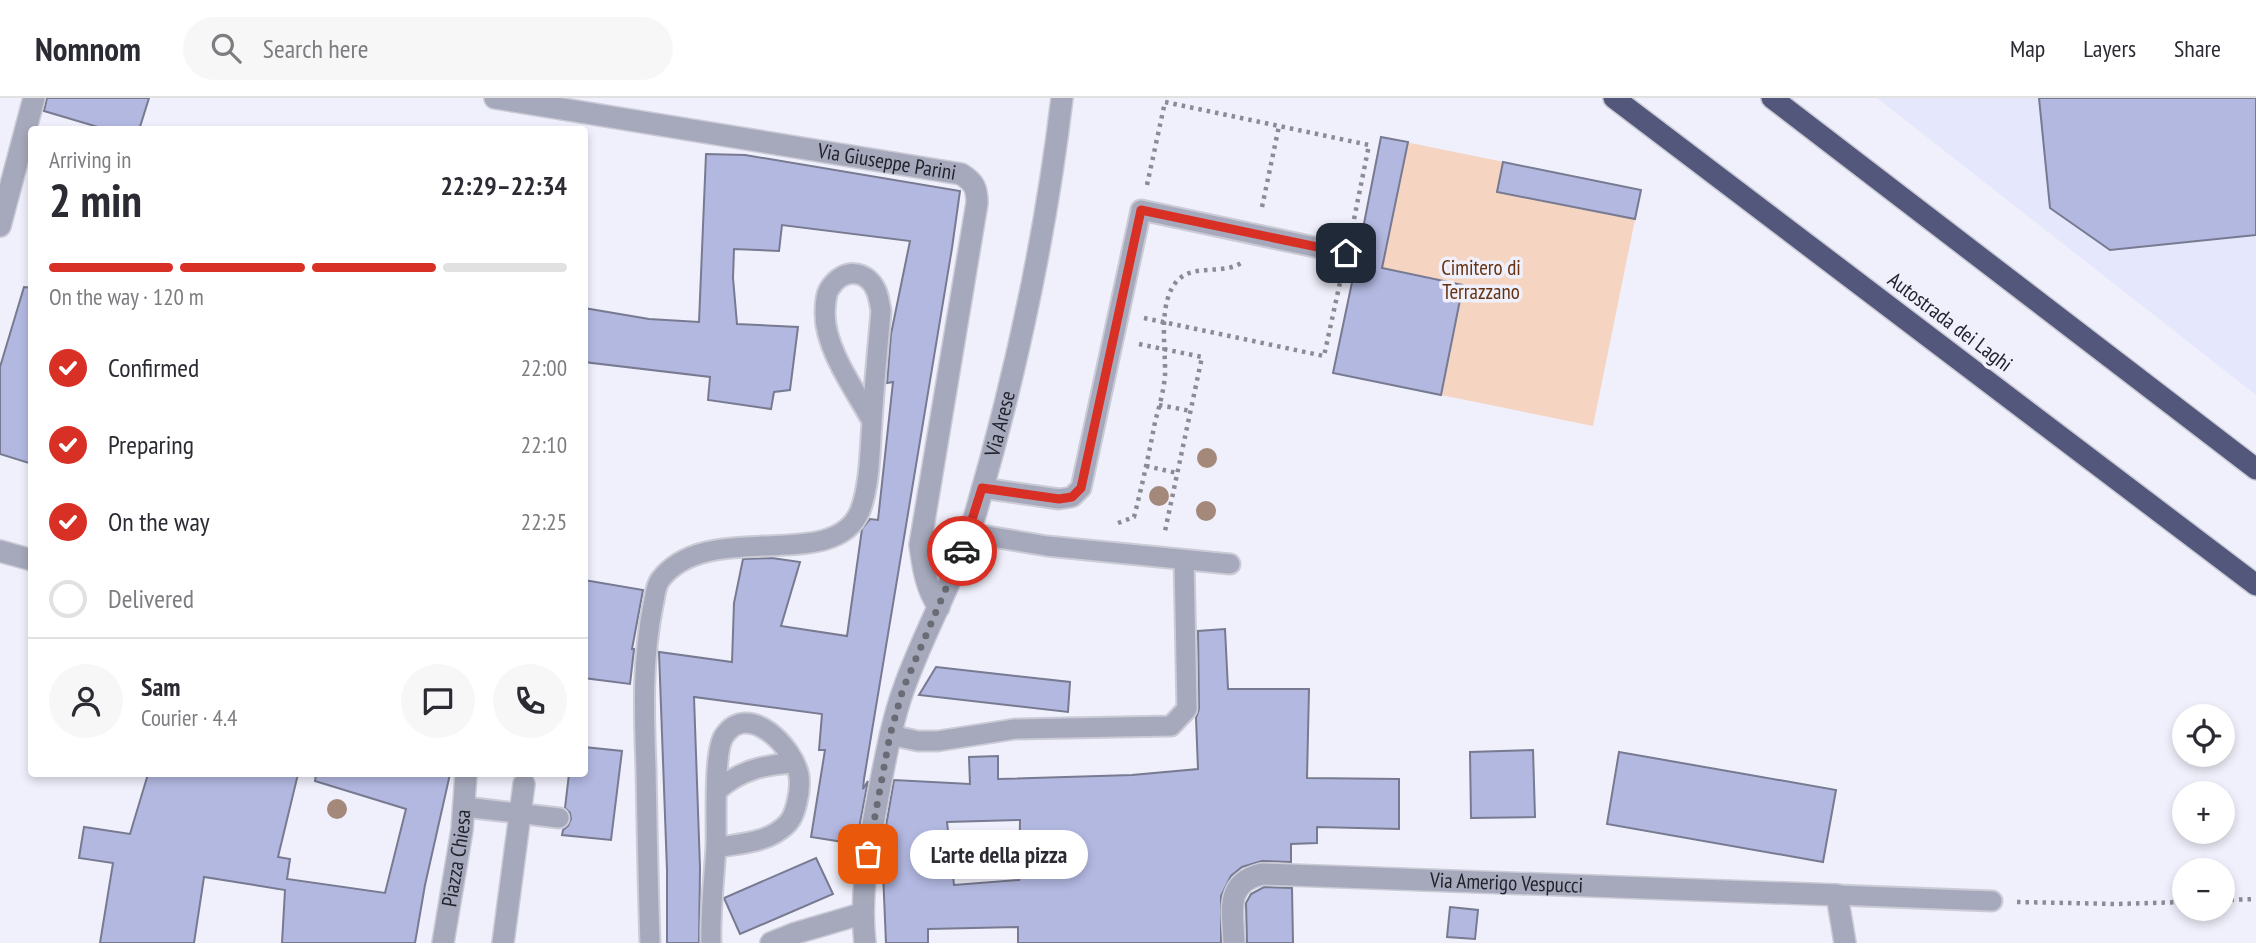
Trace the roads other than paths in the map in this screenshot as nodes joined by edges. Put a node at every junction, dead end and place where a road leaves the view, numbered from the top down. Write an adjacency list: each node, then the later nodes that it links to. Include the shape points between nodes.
1 (34, 98): 6 (street)
2 (495, 98): 17 (street, Via Giuseppe Parini, via 961,174 973,181 977,203 920,545 930,596)
3 (1062, 98): 10 (street, Via Arese, via 1052,186 1027,314)
4 (1614, 98): 16 (highway, Autostrada dei Laghi)
5 (1772, 98): 9 (highway)
6 (0, 226)
7 (1357, 256): 10 (lane, via 1141,210 1081,488 1072,497 1059,499)
8 (872, 421): 8 (lane, via 881,311 876,290 864,275 853,272 842,275 829,289 825,313 828,339); 32 (lane, via 861,510 843,531 798,546 733,546 696,555 680,561 658,582 643,671)
9 (2256, 469)
10 (982, 488): 11 (street, Via Arese)
11 (969, 533): 14 (lane); 17 (street, Via Arese)
12 (0, 551): 13 (street)
13 (28, 559)
14 (1184, 560): 15 (lane); 18 (lane, via 1187,709 1171,726 1015,729 938,741)
15 (1230, 564)
16 (2256, 585)
17 (939, 607): 18 (street, Via Arese, via 903,689)
18 (890, 735): 29 (street, Via Arese)
19 (793, 763): 22 (lane, via 747,771); 22 (lane, via 784,745 767,728 748,723 733,727 722,738); 26 (lane, via 799,774 793,819 762,839)
20 (466, 777): 23 (street, Piazza Chiesa)
21 (524, 784): 24 (street)
22 (718, 790): 26 (lane)
23 (465, 807): 24 (lane); 30 (street, Piazza Chiesa)
24 (520, 813): 25 (lane); 31 (street)
25 (559, 818)
26 (716, 848): 33 (lane, via 709,909)
27 (1837, 895): 28 (lane); 36 (street, Via Amerigo Vespucci, via 1262,874 1240,883 1234,893); 37 (street)
28 (1992, 901)
29 (862, 914): 34 (street); 35 (street, Via Arese)
30 (443, 943)
31 (503, 943)
32 (650, 943)
33 (711, 943)
34 (771, 943)
35 (865, 943)
36 (1234, 943)
37 (1845, 943)

